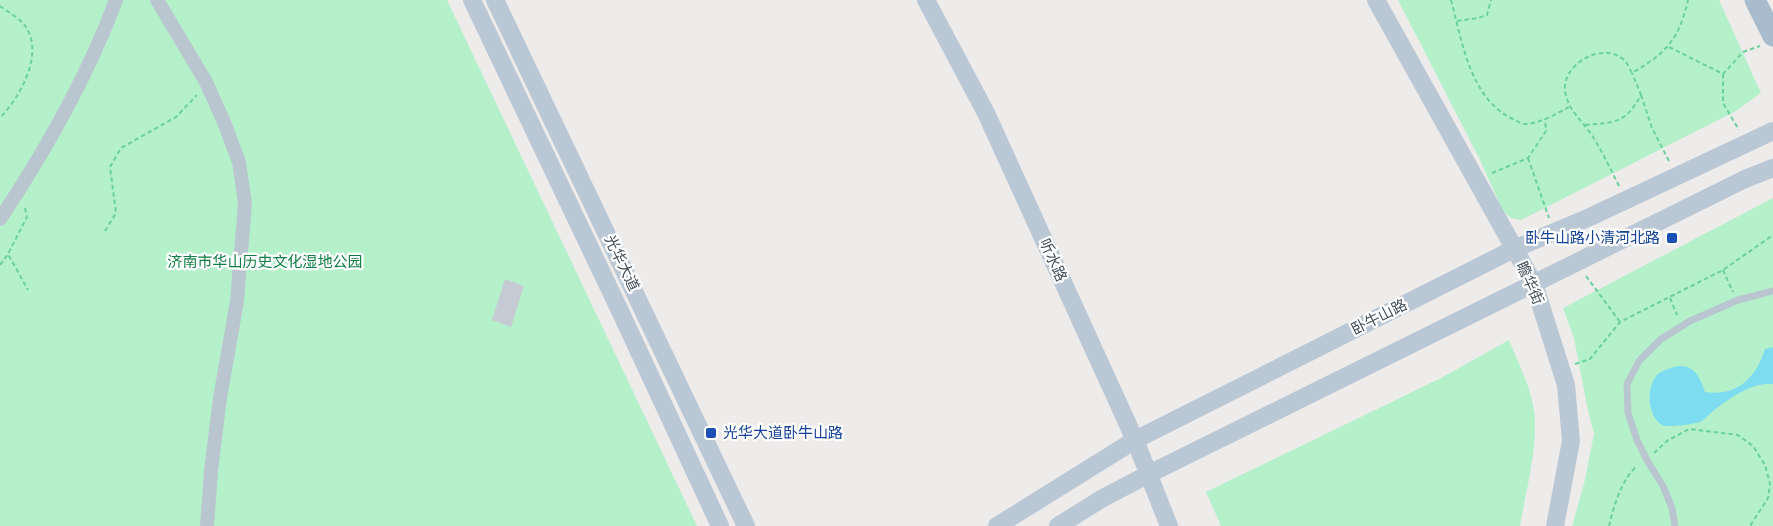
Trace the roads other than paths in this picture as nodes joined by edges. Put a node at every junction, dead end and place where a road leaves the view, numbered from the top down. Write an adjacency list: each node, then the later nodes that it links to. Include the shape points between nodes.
1 (116, 0): 11 (street, via 101,41 57,129)
2 (157, 0): 17 (street, via 225,122 239,162 245,204 237,301 220,398)
3 (472, 0): 18 (main road, 光华大道)
4 (495, 0): 19 (main road, 光华大道)
5 (926, 0): 15 (main road, 听水路, via 986,113)
6 (1376, 0): 12 (main road, 瞻华街)
7 (1755, 0): 8 (main road)
8 (1768, 41)
9 (1773, 131): 12 (main road, 卧牛山路)
10 (1773, 168): 13 (main road)
11 (0, 219)
12 (1514, 249): 13 (main road, 瞻华街); 15 (main road, 卧牛山路)
13 (1534, 284): 16 (main road); 23 (main road, 瞻华街, via 1566,385 1571,441)
14 (1773, 291): 24 (lane, via 1738,300 1661,339 1639,361 1627,384 1628,413 1646,458 1663,486)
15 (1135, 440): 16 (main road, 听水路); 20 (main road, 卧牛山路)
16 (1149, 474): 21 (main road); 22 (main road, 听水路)
17 (207, 526)
18 (720, 526)
19 (746, 526)
20 (997, 526)
21 (1058, 526)
22 (1169, 526)
23 (1556, 526)
24 (1675, 526)

